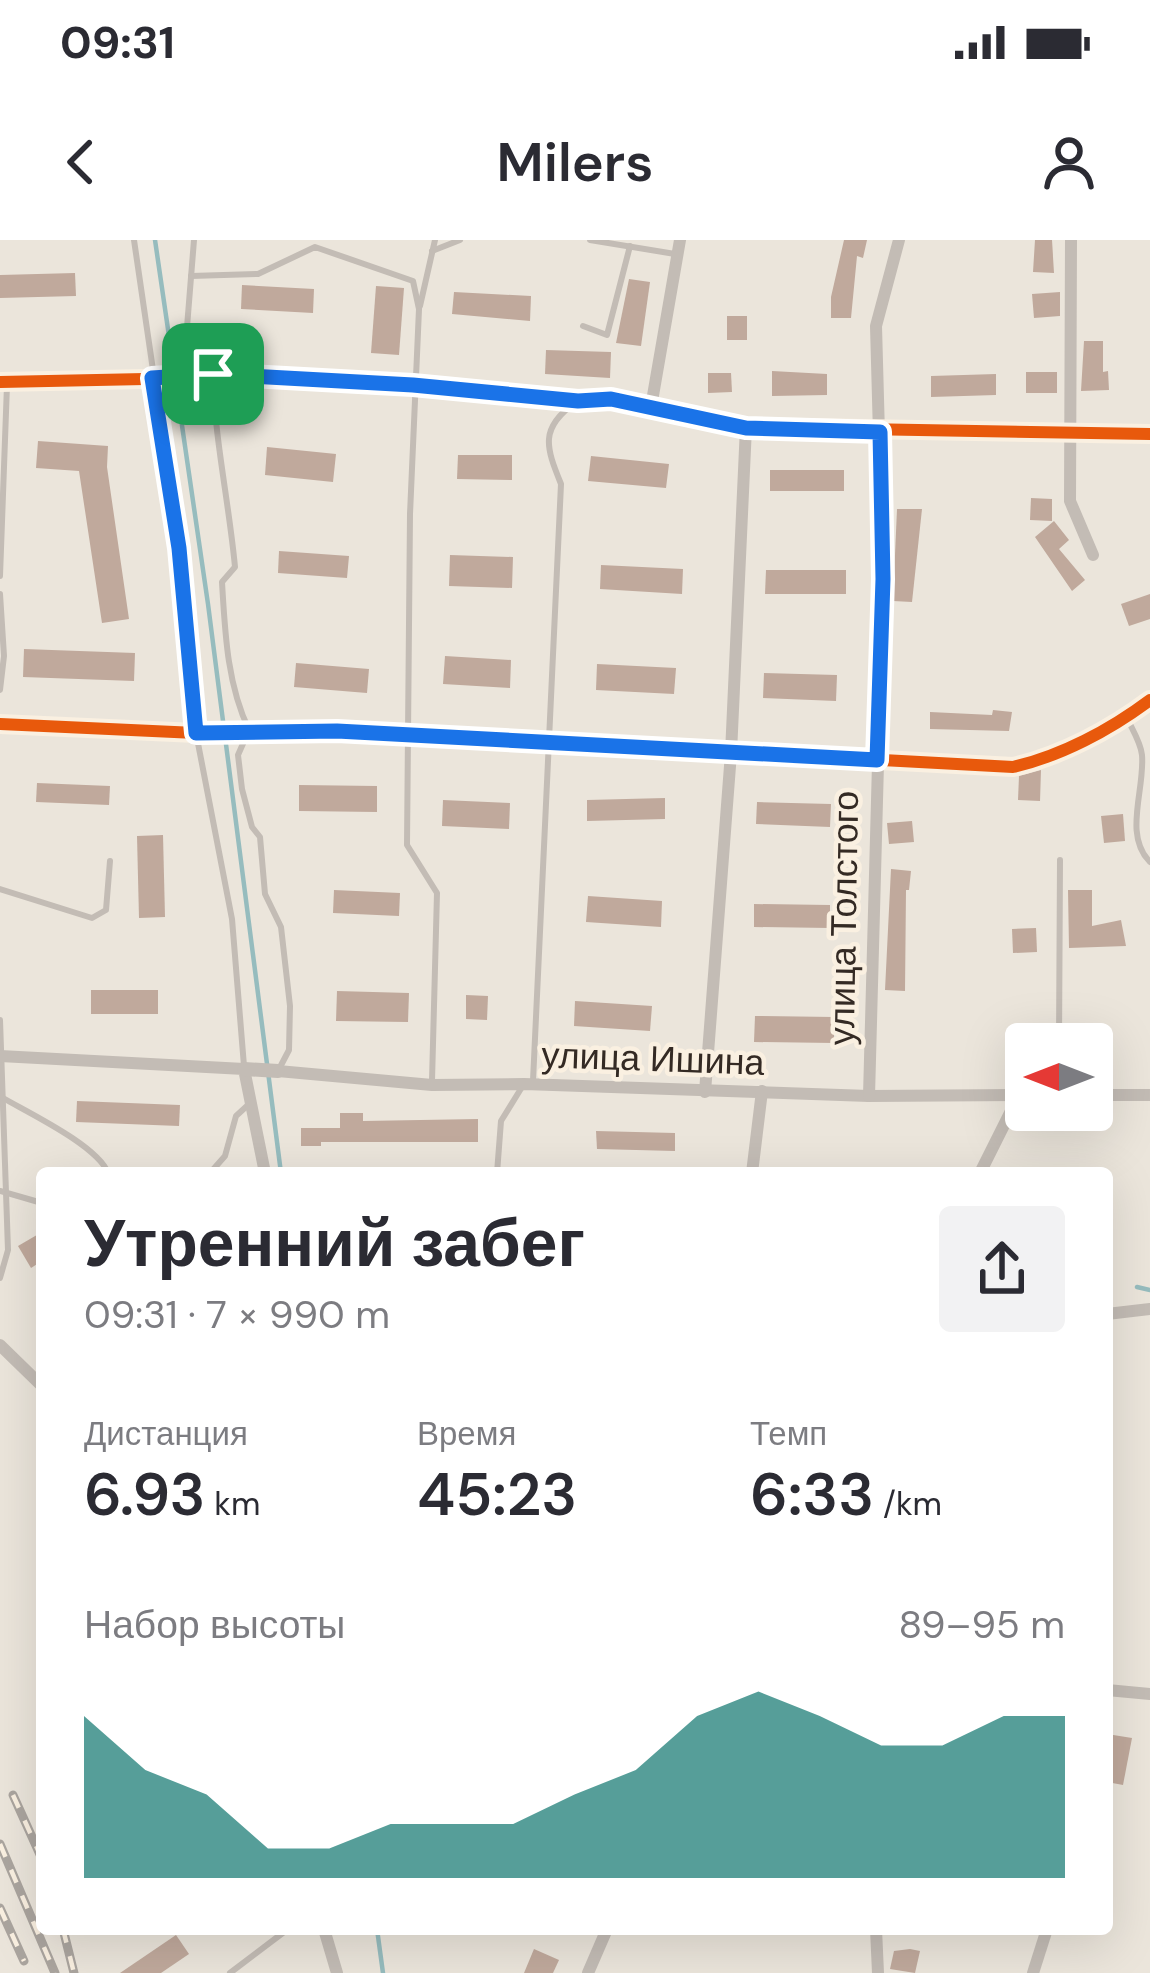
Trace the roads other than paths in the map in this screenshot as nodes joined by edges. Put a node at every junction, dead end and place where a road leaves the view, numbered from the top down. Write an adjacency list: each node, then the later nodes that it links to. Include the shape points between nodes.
1 (134, 240): 15 (lane)
2 (194, 240): 11 (lane)
3 (435, 240): 10 (lane)
4 (460, 240): 10 (lane)
5 (590, 240): 8 (lane)
6 (899, 240): 22 (street, улица Толстого, via 876,326)
7 (1071, 240): 23 (street)
8 (630, 247): 9 (lane); 13 (lane, via 607,335)
9 (679, 247): 20 (street)
10 (432, 250): 12 (lane)
11 (191, 276): 12 (lane, via 258,274 315,247 413,281); 16 (lane, via 184,352)
12 (419, 309): 18 (lane)
13 (583, 326)
14 (213, 374): 16 (street); 18 (street); 32 (lane, via 236,567 221,582 224,625 236,703)
15 (152, 378): 16 (street); 17 (street); 33 (lane)
16 (193, 378)
17 (3, 381): 26 (lane)
18 (413, 385): 19 (street); 34 (lane)
19 (578, 401): 20 (street); 35 (lane, via 556,416 546,448 561,484)
20 (651, 407): 21 (street)
21 (746, 428): 22 (street); 36 (street)
22 (880, 432): 23 (street); 37 (street, улица Толстого)
23 (1068, 433): 24 (street); 25 (street, via 1070,501)
24 (1150, 434)
25 (1093, 555)
26 (0, 576)
27 (0, 594): 28 (lane)
28 (0, 690)
29 (1150, 700): 30 (street)
30 (1126, 718): 37 (street, via 1046,760 1012,767); 40 (lane, via 1142,751 1136,831)
31 (0, 724): 33 (street)
32 (249, 730): 33 (street); 34 (street); 46 (lane, via 238,755 242,789 260,837 265,894 281,927 290,1006 289,1050)
33 (196, 733): 45 (lane, via 232,920)
34 (408, 736): 35 (street); 48 (lane, via 407,845 437,893)
35 (548, 744): 36 (street); 47 (lane)
36 (730, 753): 37 (street); 50 (street)
37 (877, 760): 54 (street, улица Толстого)
38 (1060, 860): 43 (lane)
39 (110, 861): 41 (lane, via 106,910 92,917)
40 (1150, 862)
41 (0, 890)
42 (0, 1020): 44 (lane)
43 (1059, 1023)
44 (1, 1056): 45 (street); 55 (lane)
45 (244, 1069): 46 (street); 56 (street)
46 (278, 1071): 48 (street, улица Ишина)
47 (528, 1084): 48 (street, улица Ишина); 50 (street, улица Ишина); 62 (lane, via 501,1121)
48 (432, 1085)
49 (762, 1091): 50 (street, улица Ишина); 54 (street, улица Ишина); 63 (street)
50 (705, 1092)
51 (1005, 1095): 54 (street, улица Ишина)
52 (1113, 1095): 53 (street)
53 (1150, 1095)
54 (869, 1096)
55 (3, 1098): 58 (lane); 59 (lane)
56 (251, 1102): 60 (lane, via 236,1116); 61 (street)
57 (1005, 1128): 64 (street)
58 (2, 1140): 65 (lane)
59 (106, 1167)
60 (215, 1167)
61 (264, 1167)
62 (497, 1167)
63 (753, 1167)
64 (983, 1167)
65 (3, 1193): 66 (lane); 67 (lane, via 8,1250)
66 (36, 1201)
67 (0, 1278)
68 (1150, 1309): 69 (street)
69 (1113, 1313)
70 (0, 1345): 71 (street)
71 (36, 1380)
72 (1113, 1691): 73 (street)
73 (1150, 1694)
74 (280, 1935): 79 (lane)
75 (326, 1935): 80 (street)
76 (605, 1935): 81 (street)
77 (876, 1935): 82 (street)
78 (1044, 1935): 83 (street)
79 (230, 1973)
80 (337, 1973)
81 (588, 1973)
82 (878, 1973)
83 (1033, 1973)

